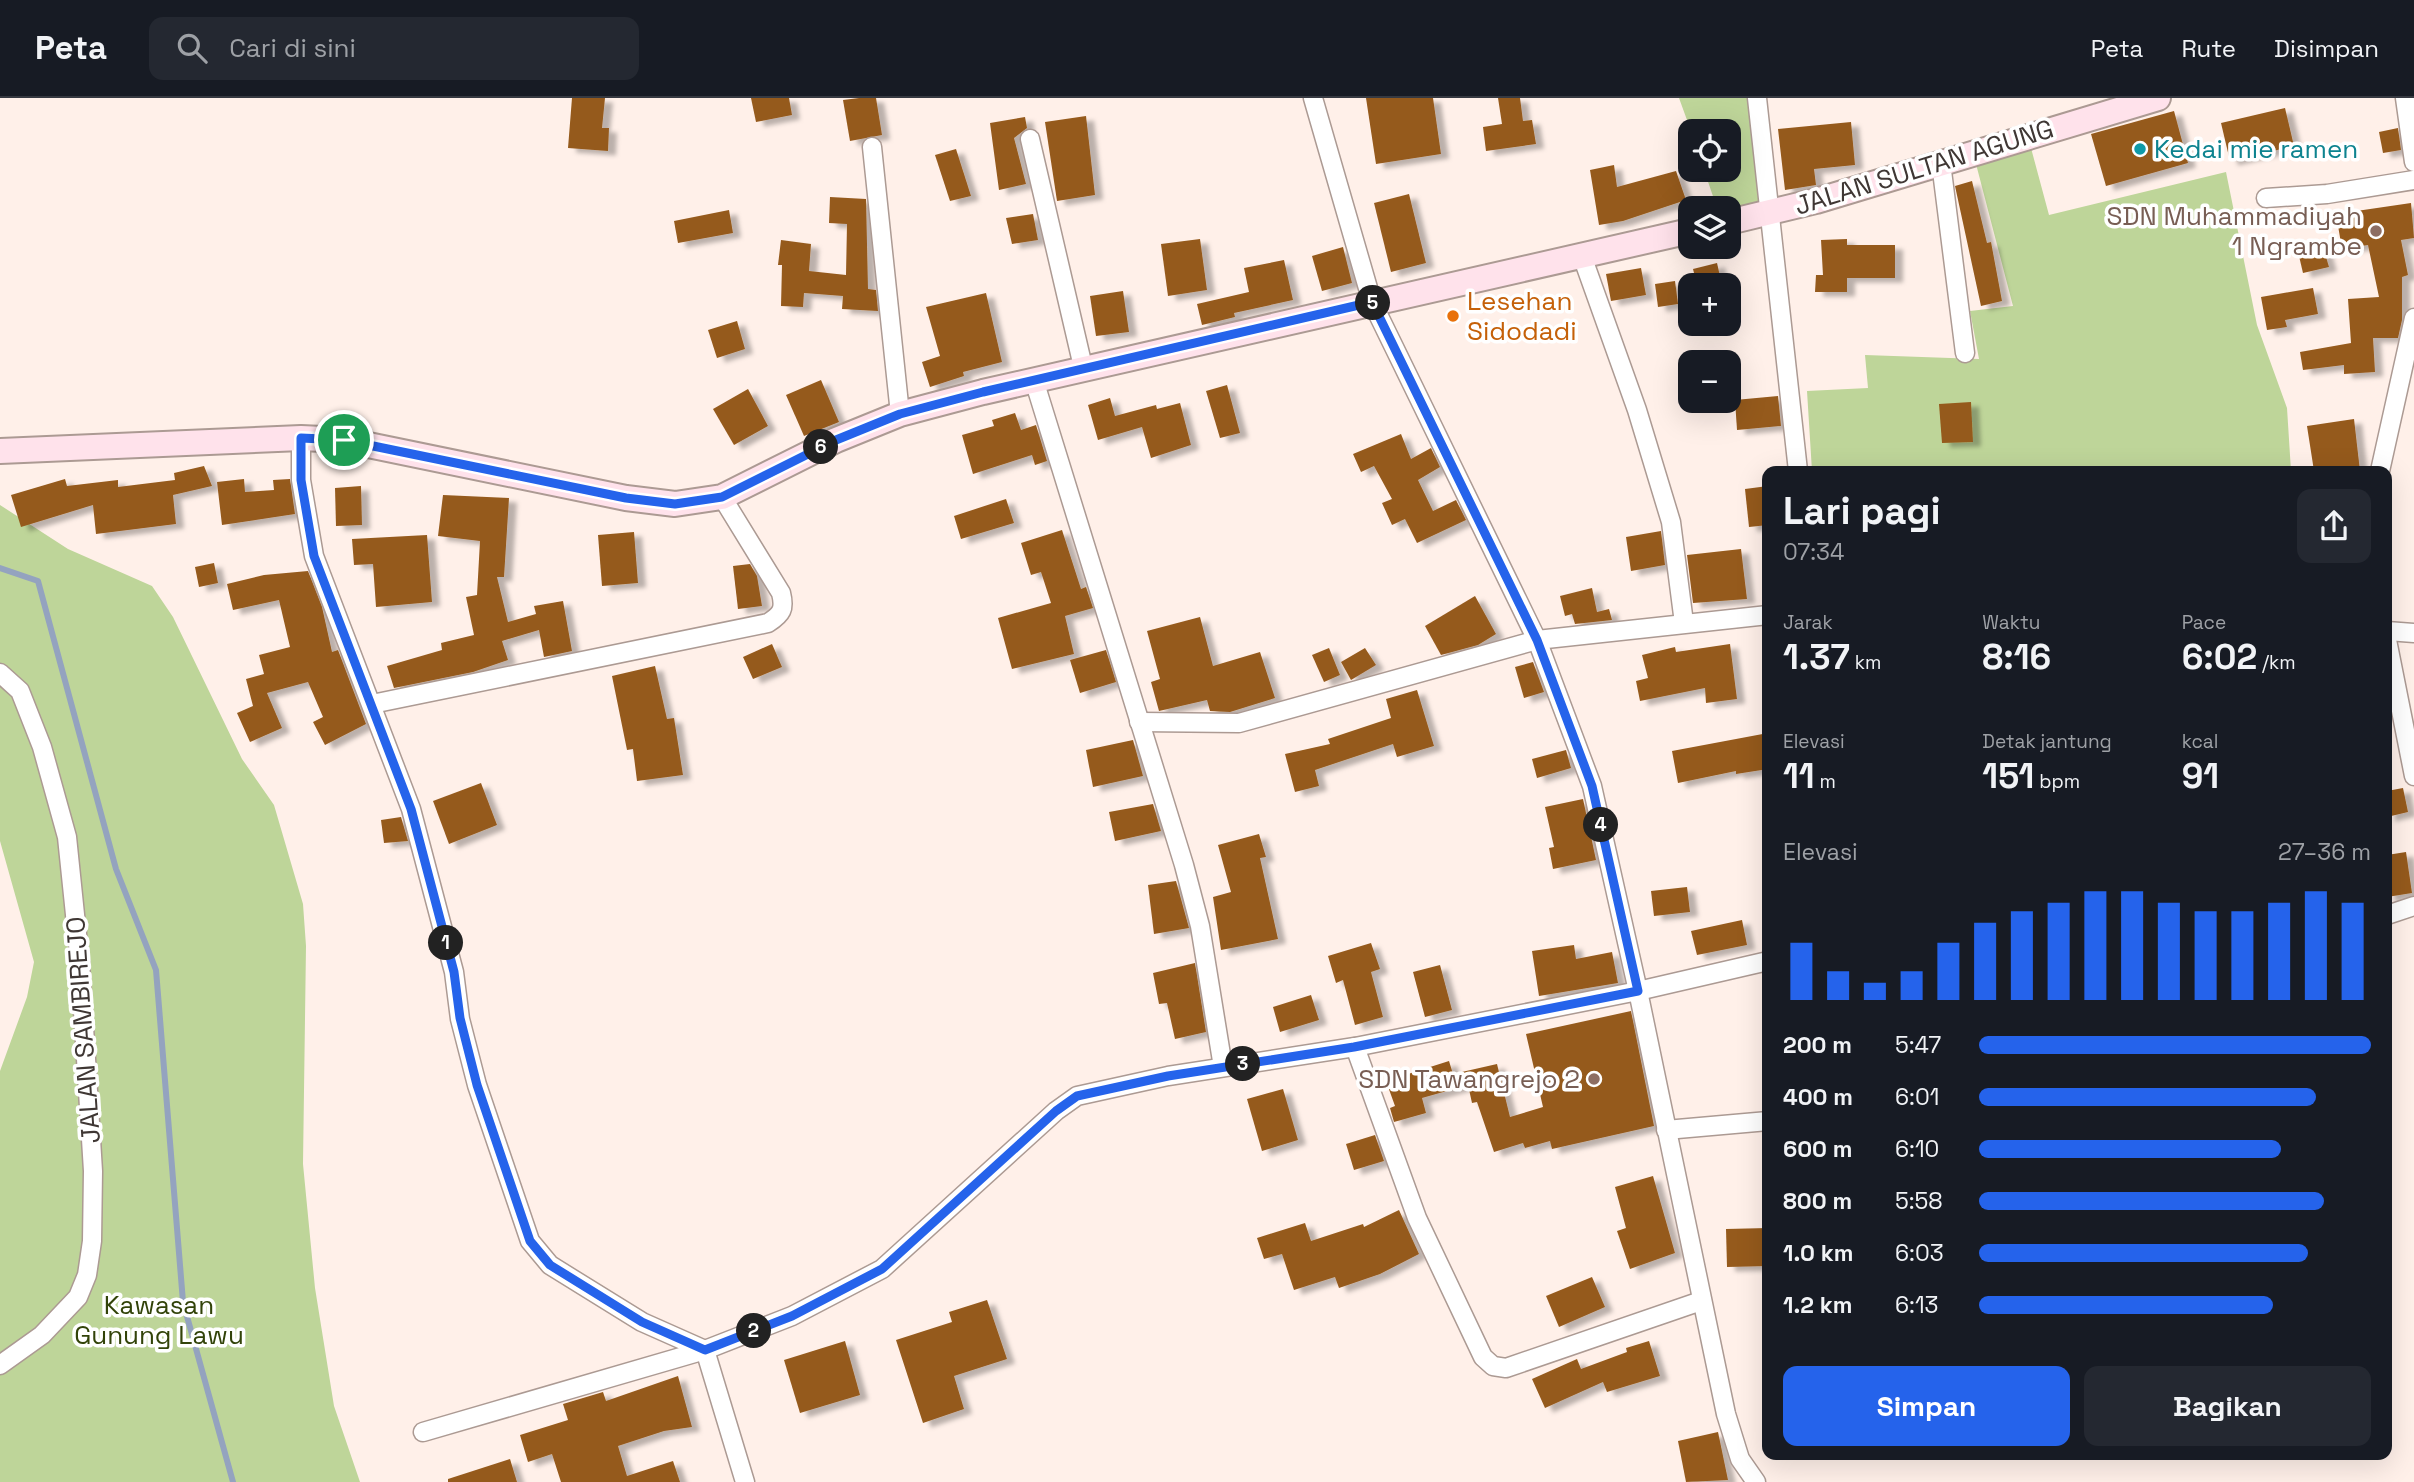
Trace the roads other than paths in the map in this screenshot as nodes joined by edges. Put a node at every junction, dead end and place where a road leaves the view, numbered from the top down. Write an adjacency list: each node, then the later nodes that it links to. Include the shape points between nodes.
1 (1313, 98): 16 (street)
2 (1757, 98): 12 (street)
3 (2158, 98): 5 (main road, JALAN SULTAN AGUNG)
4 (2405, 98): 8 (street)
5 (2121, 103): 9 (main road, JALAN SULTAN AGUNG)
6 (1030, 139): 19 (street)
7 (872, 147): 21 (street)
8 (2414, 162)
9 (1941, 163): 12 (main road, JALAN SULTAN AGUNG); 18 (street)
10 (2414, 180): 11 (street)
11 (2266, 198)
12 (1772, 213): 13 (main road, JALAN SULTAN AGUNG); 24 (street)
13 (1741, 219)
14 (1678, 234): 15 (main road)
15 (1582, 256): 16 (main road); 28 (street, via 1671,522)
16 (1372, 302): 19 (main road); 31 (street)
17 (2414, 318): 25 (street)
18 (1965, 353)
19 (1084, 371): 20 (main road)
20 (1034, 380): 21 (main road); 35 (street)
21 (900, 414): 26 (main road)
22 (301, 438): 23 (main road); 26 (main road, via 344,440 626,498 675,504); 34 (street, via 301,480 314,556)
23 (0, 451)
24 (1797, 466)
25 (2381, 466)
26 (722, 497): 34 (street, via 780,593 781,615 768,623)
27 (1762, 616): 28 (street)
28 (1684, 622): 31 (street)
29 (2392, 631): 30 (street)
30 (2414, 633)
31 (1537, 640): 35 (street, via 1239,723); 40 (street, via 1592,786)
32 (2392, 665): 36 (street)
33 (0, 673): 47 (street, JALAN SAMBIREJO, via 20,691 42,747 67,837 93,1171 88,1275 78,1297 42,1335)
34 (372, 704): 46 (street, via 411,809 454,972 477,1085 530,1241 550,1265 642,1322)
35 (1139, 722): 42 (street, via 1200,926)
36 (2414, 776)
37 (2414, 906): 38 (street)
38 (2392, 913)
39 (1762, 962): 40 (street)
40 (1638, 991): 41 (street); 44 (street)
41 (1354, 1047): 42 (street); 45 (street, via 1417,1218 1483,1357 1493,1366 1506,1368)
42 (1223, 1067): 46 (street, via 1077,1096 882,1269 792,1316)
43 (1762, 1122): 44 (street)
44 (1666, 1130): 45 (street)
45 (1701, 1301): 49 (street)
46 (705, 1350): 48 (street); 50 (street)
47 (0, 1365)
48 (423, 1432)
49 (1740, 1459): 51 (street); 52 (street)
50 (745, 1482)
51 (1741, 1482)
52 (1756, 1482)

